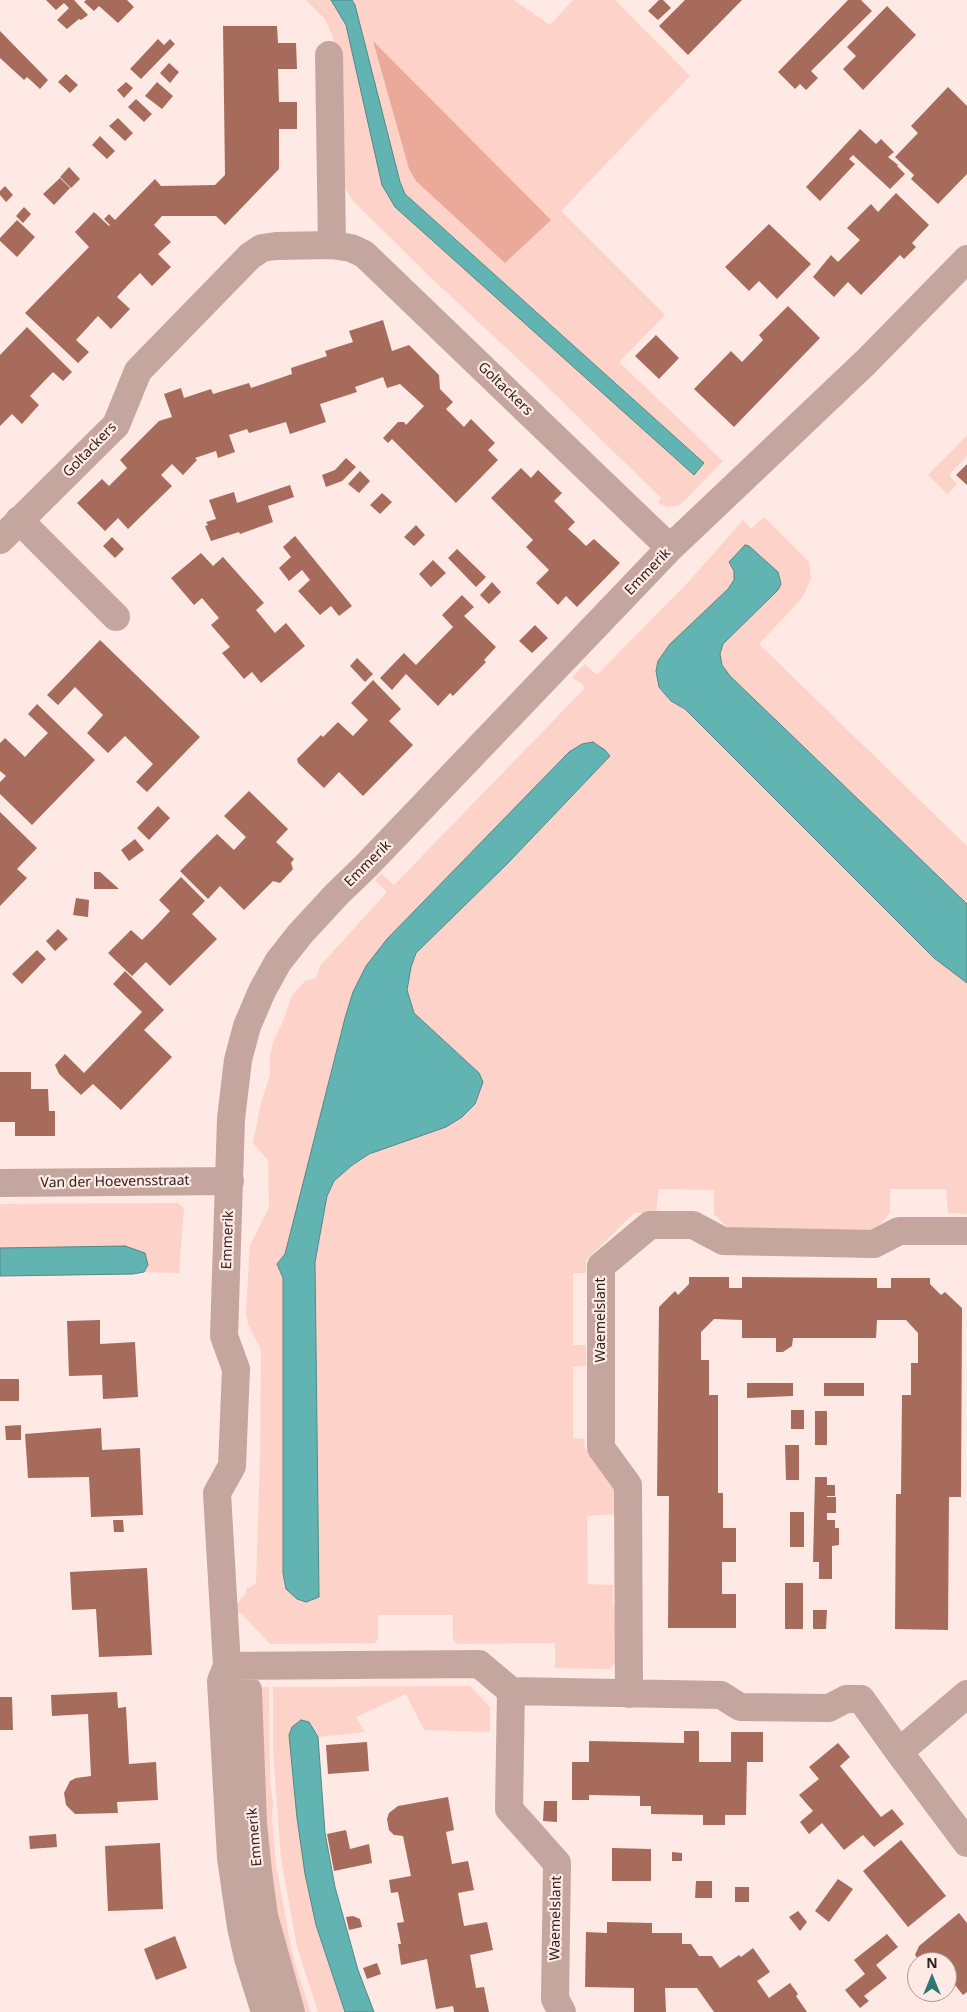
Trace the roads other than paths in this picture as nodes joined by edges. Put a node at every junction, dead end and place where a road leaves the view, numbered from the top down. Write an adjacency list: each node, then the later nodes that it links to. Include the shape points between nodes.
1 (329, 55): 2 (street)
2 (332, 245): 4 (street, Goltackers, via 276,246 262,248 250,256 138,371 116,426); 6 (street, Goltackers, via 364,254)
3 (967, 259): 6 (street, Emmerik, via 866,362)
4 (19, 520): 5 (street, Goltackers); 7 (street)
5 (0, 540)
6 (670, 548): 8 (street, Emmerik, via 300,934 278,962 247,1026 238,1060 231,1119)
7 (116, 617)
8 (230, 1181): 9 (street, Van der Hoevensstraat); 11 (street, Emmerik, via 224,1336 236,1369 232,1466 217,1493)
9 (0, 1183)
10 (967, 1232): 13 (street, Waemelslant, via 900,1232 874,1244 732,1242 723,1241 693,1225 650,1225 601,1266 601,1448 628,1485)
11 (226, 1666): 12 (street, via 480,1664); 17 (street, Emmerik, via 221,1681 231,1858 248,1958); 18 (street, Emmerik, via 248,1690 253,1824 260,1880 266,1924)
12 (510, 1691): 13 (street); 19 (street, Waemelslant, via 509,1810 557,1863 555,1999)
13 (629, 1694): 15 (street, via 721,1696 740,1706 829,1708 846,1699 861,1698)
14 (967, 1694): 15 (street)
15 (899, 1752): 16 (street)
16 (967, 1843)
17 (265, 2012)
18 (291, 2012)
19 (562, 2012)

